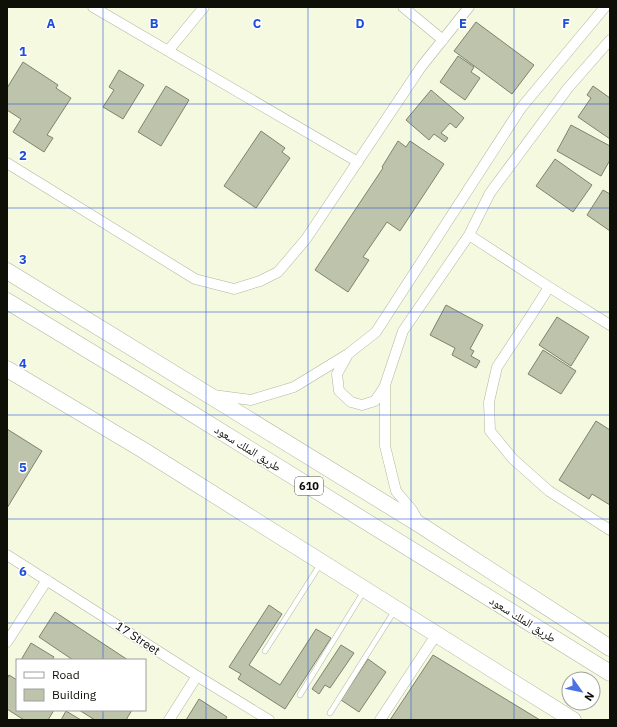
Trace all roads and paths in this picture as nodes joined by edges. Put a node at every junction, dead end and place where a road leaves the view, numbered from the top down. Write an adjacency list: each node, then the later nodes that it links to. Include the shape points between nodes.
1 (93, 7): 8 (street)
2 (204, 7): 8 (street)
3 (403, 7): 6 (street)
4 (469, 7): 6 (street)
5 (605, 7): 16 (street, via 521,108 376,332)
6 (442, 40): 9 (street)
7 (610, 40): 11 (street, via 568,88 490,193)
8 (168, 51): 9 (street)
9 (358, 162): 10 (street, via 306,239 278,272 260,282 234,289 195,279)
10 (7, 163)
11 (469, 235): 13 (street); 18 (street, via 403,330)
12 (7, 271): 19 (main road)
13 (549, 287): 15 (street); 21 (street, via 497,367 489,402 490,430 513,459 549,490)
14 (7, 301): 31 (main road, طريق الملك سعود / 610)
15 (609, 323)
16 (348, 354): 18 (street, via 337,374 339,391 351,402 362,405 375,401); 19 (street, via 294,387 251,400)
17 (7, 369): 23 (main road, via 143,450)
18 (385, 385): 20 (street, via 385,446 396,491)
19 (208, 394): 20 (main road)
20 (422, 526): 29 (main road)
21 (610, 530)
22 (7, 555): 24 (street, 17 Street)
23 (321, 562): 25 (main road); 30 (lane)
24 (47, 580): 28 (street); 32 (street, 17 Street)
25 (365, 590): 26 (main road); 33 (lane)
26 (395, 609): 27 (main road); 34 (lane)
27 (436, 635): 37 (street); 38 (main road)
28 (7, 642)
29 (610, 648)
30 (265, 651)
31 (610, 673)
32 (197, 676): 35 (street); 36 (street, 17 Street)
33 (300, 695)
34 (330, 713)
35 (169, 720)
36 (269, 720)
37 (380, 720)
38 (573, 720)

